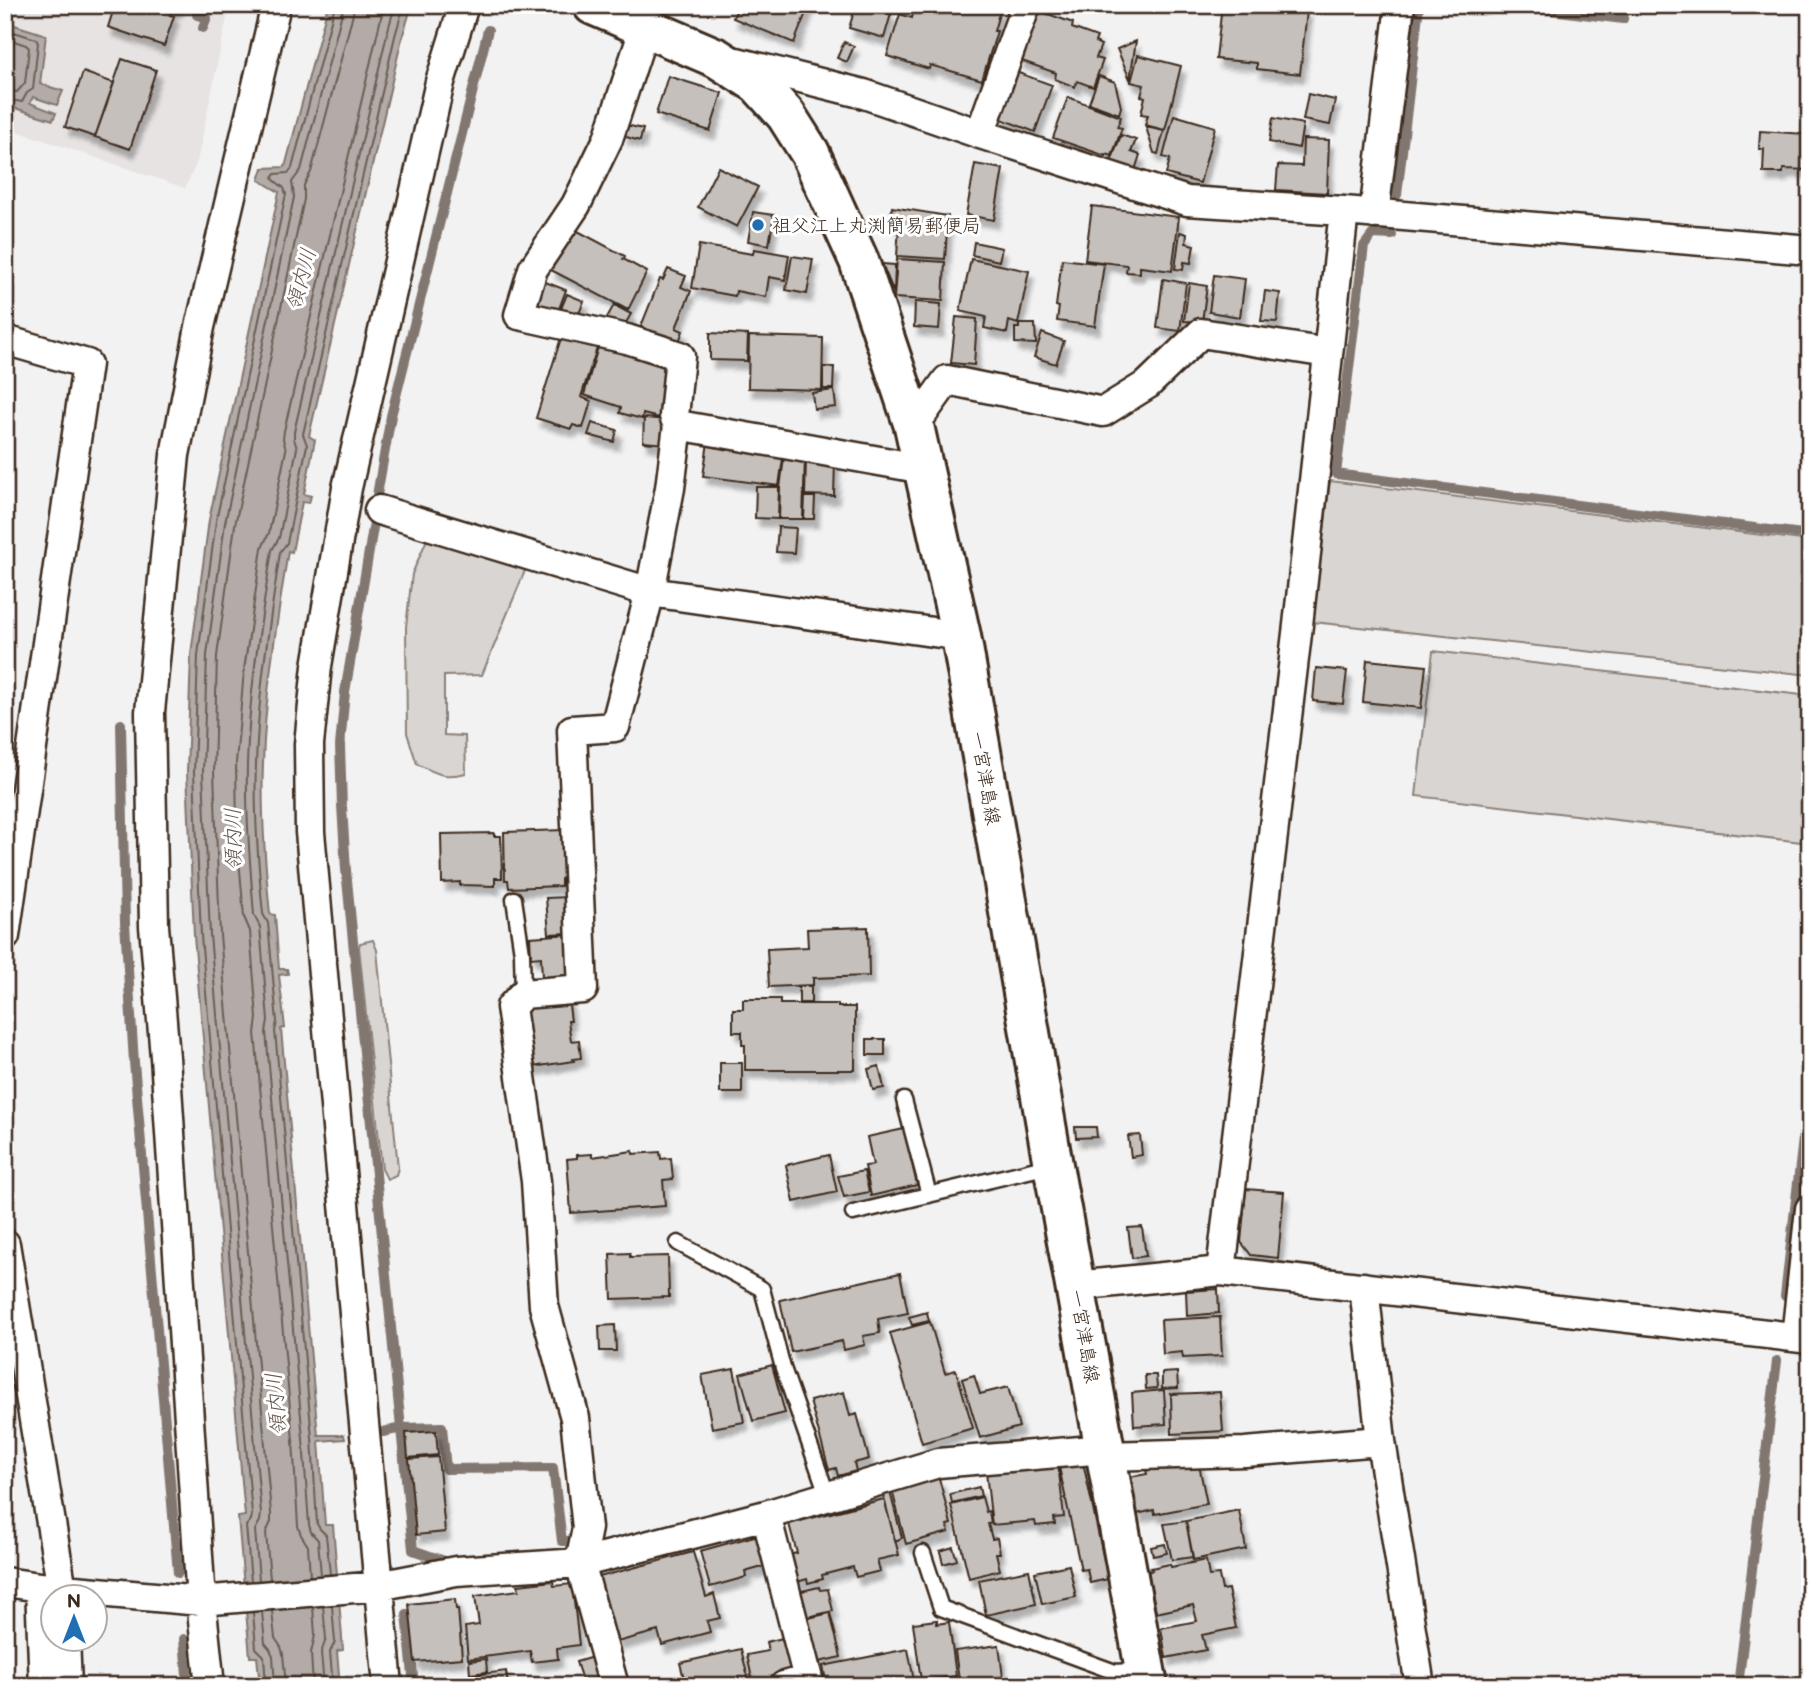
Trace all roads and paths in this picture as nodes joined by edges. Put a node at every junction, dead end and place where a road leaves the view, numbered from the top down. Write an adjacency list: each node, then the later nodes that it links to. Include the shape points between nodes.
1 (276, 5): 45 (street, via 200,327 175,455 149,712 154,926)
2 (464, 5): 42 (street, via 440,82 347,488 317,666 309,744 310,832)
3 (593, 5): 6 (main road, 一宮津島線)
4 (1026, 5): 8 (street)
5 (1399, 5): 10 (street)
6 (645, 27): 7 (main road, 一宮津島線); 14 (street, via 608,139 576,205 533,269 519,315 680,356 674,416)
7 (717, 58): 8 (street, via 864,94); 15 (main road, 一宮津島線, via 758,85 786,115 810,153 859,261)
8 (980, 134): 9 (street, via 1187,201)
9 (1344, 211): 10 (street); 13 (street)
10 (1374, 214): 11 (street)
11 (1810, 250)
12 (5, 340): 21 (street, via 87,364)
13 (1328, 353): 15 (street, via 1201,334 1148,384 1102,412 947,380); 30 (street)
14 (678, 425): 16 (street); 18 (street)
15 (914, 426): 16 (main road, 一宮津島線)
16 (924, 469): 19 (main road, 一宮津島線)
17 (379, 510): 18 (street)
18 (650, 592): 19 (street); 22 (street, via 615,727 572,730 583,989)
19 (961, 636): 24 (main road, 一宮津島線)
20 (514, 899): 22 (lane)
21 (5, 936)
22 (523, 994): 39 (street, via 511,1007 536,1181 544,1306 575,1418 587,1528)
23 (904, 1100): 25 (lane)
24 (1053, 1165): 25 (lane); 31 (main road, 一宮津島線)
25 (929, 1195): 27 (lane)
26 (1810, 1209): 33 (street)
27 (853, 1213)
28 (678, 1243): 36 (lane, via 762,1289 783,1368)
29 (5, 1244): 41 (street)
30 (1221, 1270): 31 (street); 32 (street)
31 (1076, 1286): 35 (main road, 一宮津島線)
32 (1364, 1287): 33 (street); 34 (street)
33 (1803, 1338)
34 (1381, 1441): 35 (street, via 1244,1452); 55 (street)
35 (1106, 1453): 36 (street, via 937,1463); 48 (main road, 一宮津島線)
36 (828, 1497): 37 (street)
37 (766, 1516): 39 (street); 54 (street, via 808,1679)
38 (923, 1553): 48 (lane, via 941,1608 1115,1672)
39 (580, 1563): 42 (street, via 456,1571); 53 (street)
40 (5, 1582): 43 (street)
41 (54, 1582)
42 (371, 1586): 45 (street); 52 (street)
43 (38, 1588)
44 (108, 1595): 45 (street)
45 (205, 1601): 51 (street)
46 (48, 1652): 49 (street)
47 (66, 1652): 50 (street)
48 (1147, 1678)
49 (44, 1686)
50 (67, 1686)
51 (210, 1686)
52 (388, 1686)
53 (614, 1686)
54 (784, 1686)
55 (1420, 1686)

